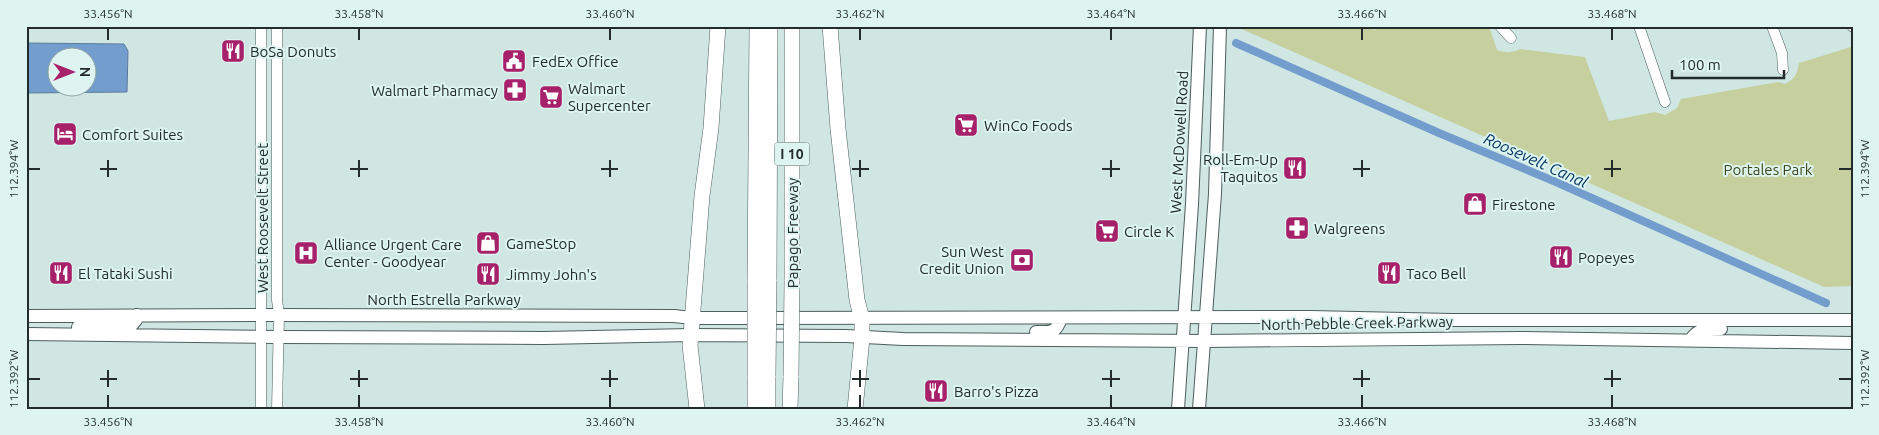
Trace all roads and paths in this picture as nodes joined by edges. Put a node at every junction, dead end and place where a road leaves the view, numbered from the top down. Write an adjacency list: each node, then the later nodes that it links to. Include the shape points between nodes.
1 (261, 26): 19 (street, West Roosevelt Street)
2 (276, 26): 21 (street, West Roosevelt Street)
3 (718, 26): 24 (highway)
4 (757, 26): 18 (highway, I 10)
5 (770, 26): 18 (highway)
6 (792, 26): 49 (highway, Papago Freeway / I 10, bridge)
7 (830, 26): 28 (highway, via 838,129)
8 (1200, 26): 16 (main road, West McDowell Road)
9 (1220, 26): 17 (main road)
10 (1500, 26): 13 (street)
11 (1639, 26): 15 (street)
12 (1772, 26): 14 (street, via 1782,53)
13 (1510, 38)
14 (1783, 70)
15 (1665, 102)
16 (1197, 106): 17 (main road); 26 (main road, West McDowell Road)
17 (1218, 106): 27 (main road)
18 (762, 281): 43 (highway, I 10, bridge)
19 (260, 314): 20 (main road, North Estrella Parkway); 21 (main road, North Estrella Parkway); 34 (street, West Roosevelt Street)
20 (137, 315): 23 (main road, North Estrella Parkway); 32 (main road, via 131,326 73,327)
21 (279, 315): 22 (main road, North Estrella Parkway); 35 (street, West Roosevelt Street)
22 (463, 315): 24 (main road, North Estrella Parkway); 36 (main road)
23 (26, 316)
24 (692, 318): 28 (main road, North Estrella Parkway); 33 (highway)
25 (1061, 318): 26 (main road, North Pebble Creek Parkway); 28 (main road, North Pebble Creek Parkway); 38 (main road, via 1055,330 1029,332)
26 (1184, 318): 27 (main road, North Pebble Creek Parkway); 39 (main road, West McDowell Road)
27 (1206, 318): 30 (main road, North Pebble Creek Parkway); 41 (main road)
28 (862, 319): 37 (highway)
29 (1853, 320): 30 (main road, North Pebble Creek Parkway)
30 (1761, 321): 40 (main road, via 1742,329 1703,330)
31 (26, 334): 32 (main road)
32 (64, 335): 34 (main road)
33 (691, 335): 36 (main road); 37 (main road); 46 (highway)
34 (261, 337): 35 (main road); 44 (street, West Roosevelt Street)
35 (278, 338): 36 (main road); 45 (street, West Roosevelt Street)
36 (469, 338)
37 (862, 338): 38 (main road, North Pebble Creek Parkway); 50 (highway)
38 (1022, 340): 39 (main road, North Pebble Creek Parkway)
39 (1183, 340): 41 (main road, North Pebble Creek Parkway); 51 (main road, West McDowell Road)
40 (1691, 340): 41 (main road, North Pebble Creek Parkway); 42 (main road, North Pebble Creek Parkway)
41 (1204, 341): 52 (main road)
42 (1853, 343)
43 (761, 376): 47 (highway, I 10); 48 (highway)
44 (261, 409)
45 (277, 409)
46 (697, 409)
47 (755, 409)
48 (768, 409)
49 (790, 409)
50 (855, 409)
51 (1178, 409)
52 (1200, 409)

